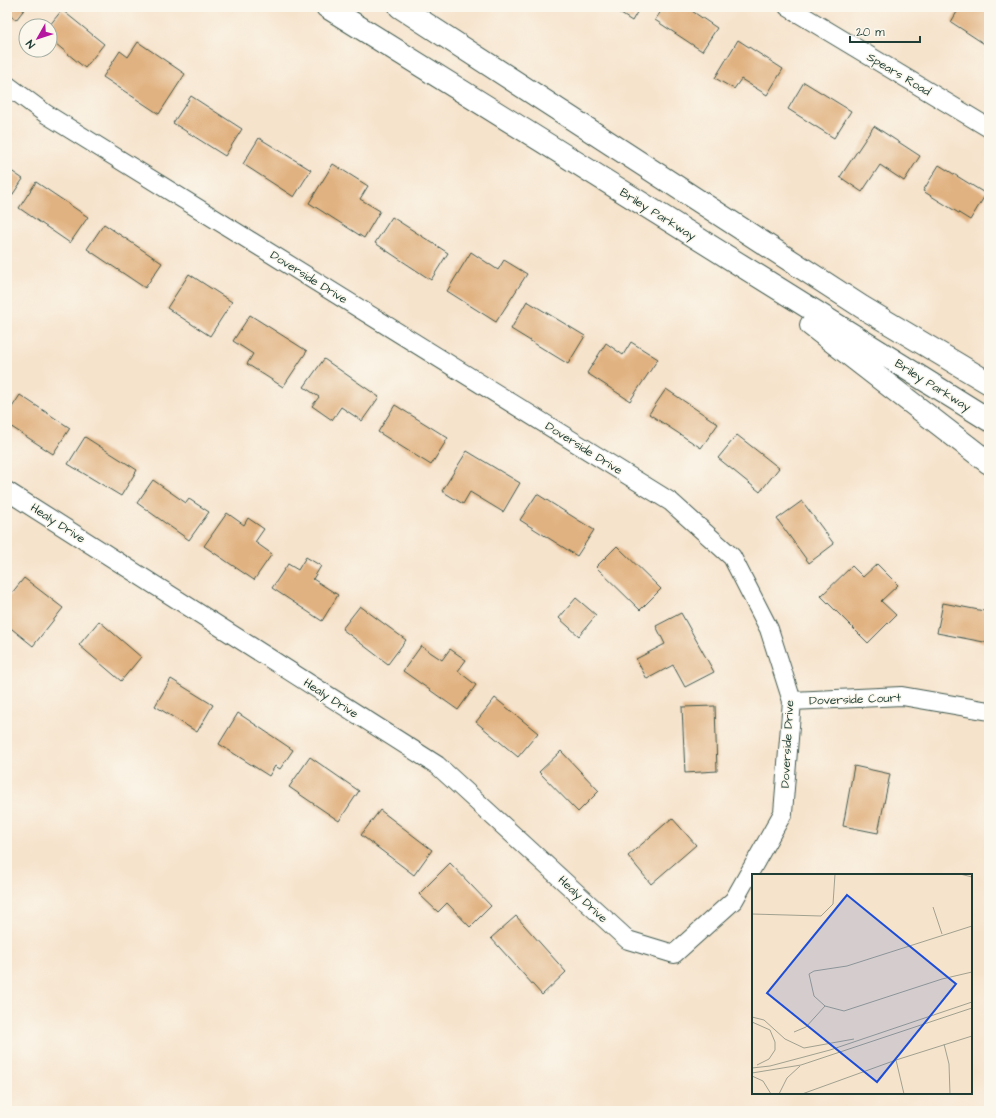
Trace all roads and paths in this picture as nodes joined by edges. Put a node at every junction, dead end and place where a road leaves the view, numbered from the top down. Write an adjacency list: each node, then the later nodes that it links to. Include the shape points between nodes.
1 (327, 7): 6 (highway, Briley Parkway)
2 (400, 7): 7 (highway, via 862,307)
3 (788, 7): 5 (street, Spears Road)
4 (7, 85): 11 (street, Doverside Drive, via 46,114 670,502 732,556 769,629)
5 (989, 128)
6 (712, 248): 8 (highway, Briley Parkway); 9 (highway)
7 (989, 383)
8 (989, 420)
9 (989, 463)
10 (7, 491): 13 (street, Healy Drive, via 437,765)
11 (792, 701): 12 (street, Doverside Court, via 902,696); 13 (street, Doverside Drive, via 782,813 734,900 674,954)
12 (989, 711)
13 (628, 940)

